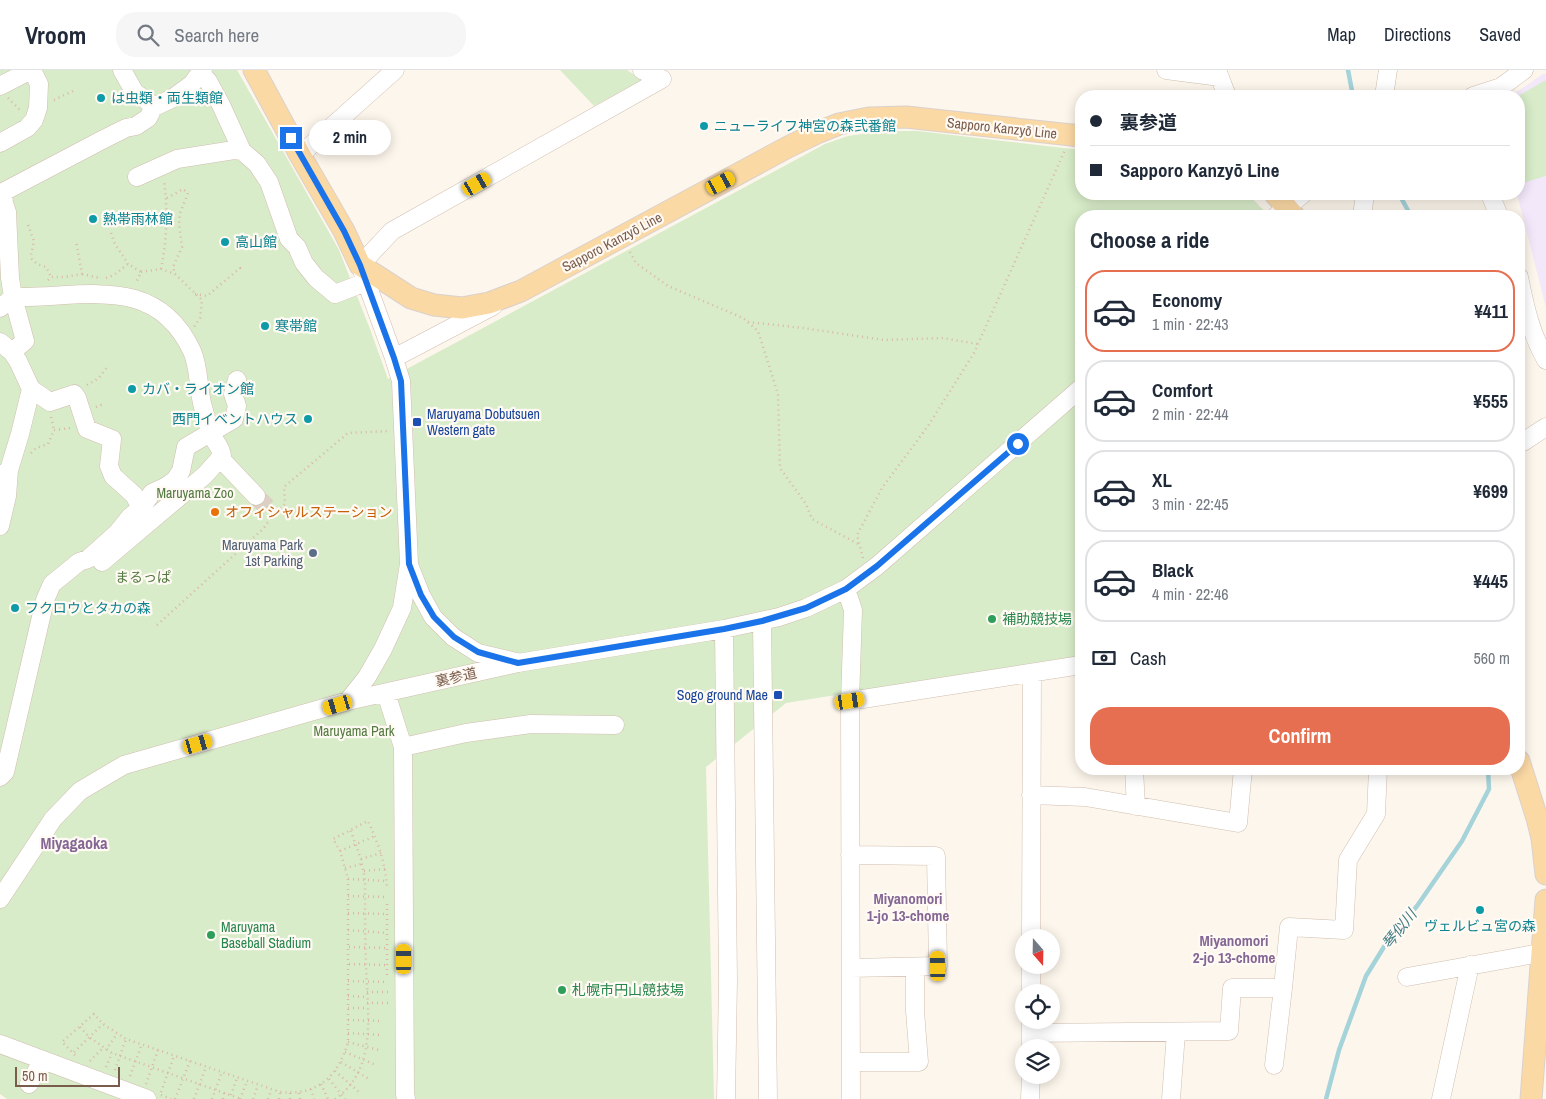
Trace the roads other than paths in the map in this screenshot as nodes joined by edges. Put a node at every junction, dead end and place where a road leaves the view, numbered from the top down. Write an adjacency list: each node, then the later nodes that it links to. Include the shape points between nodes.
1 (122, 70): 15 (street, via 135,93)
2 (254, 70): 19 (main road)
3 (395, 70): 19 (street)
4 (642, 70): 24 (street, via 662,79 392,231)
5 (1166, 70): 10 (street)
6 (1388, 70): 13 (street)
7 (1524, 70): 14 (street, via 1502,87)
8 (34, 71): 11 (street); 17 (street, via 39,84 34,120)
9 (201, 72): 15 (street, via 192,84); 18 (street, via 221,105)
10 (1219, 73): 12 (street)
11 (0, 86)
12 (1225, 90)
13 (1385, 90)
14 (1492, 90)
15 (154, 107): 21 (street, via 148,118 136,126 126,128)
16 (1075, 136): 25 (main road, Sapporo Kanzyō Line, via 906,117 855,120 788,147)
17 (0, 143)
18 (242, 151): 20 (street, via 205,153 167,162); 24 (street, via 257,164 269,182 289,239 316,278 335,294)
19 (300, 155): 24 (main road, via 344,231)
20 (138, 177)
21 (2, 191): 26 (street, via 7,212 10,278)
22 (1295, 200): 23 (street)
23 (1283, 208)
24 (363, 274): 25 (main road, Sapporo Kanzyō Line, via 411,298 434,305 462,308 489,303); 29 (street)
25 (521, 291): 29 (street)
26 (6, 302): 28 (street, via 25,341); 35 (street, via 103,294 126,296 162,312 177,326 192,352)
27 (1525, 306): 30 (street, via 1534,337)
28 (6, 347): 32 (street, via 18,361)
29 (394, 358): 43 (street, via 401,381)
30 (1546, 360)
31 (237, 380): 35 (street, via 233,394 237,406 234,419)
32 (31, 389): 38 (street, via 20,434); 40 (street, via 50,402 74,394 87,429 112,439 109,466 113,476 134,495)
33 (1075, 393): 44 (street, 裏参道)
34 (1546, 428): 36 (street)
35 (211, 432): 37 (street, via 220,447); 40 (street, via 186,447 181,471 175,480 152,493)
36 (1525, 441)
37 (220, 458): 39 (street); 42 (street, via 205,475)
38 (4, 473): 41 (street, via 7,496)
39 (261, 501)
40 (141, 508): 59 (street, via 88,559 79,562 52,584 45,600 5,772)
41 (0, 526)
42 (102, 562)
43 (409, 564): 47 (street, via 434,617 454,637 478,652); 52 (street, via 402,608 384,649)
44 (846, 589): 45 (street, 裏参道, via 806,608); 51 (street, via 853,610)
45 (762, 621): 46 (street, 裏参道); 84 (street)
46 (724, 629): 47 (street, 裏参道); 83 (street, via 728,980)
47 (518, 663): 50 (street, 裏参道)
48 (1075, 666): 49 (street)
49 (1032, 673): 51 (street); 60 (street)
50 (386, 693): 52 (street, 裏参道); 54 (street)
51 (850, 701): 62 (street)
52 (348, 702): 64 (street, 裏参道, via 124,766 80,791 53,818)
53 (615, 726): 54 (street, via 531,724 466,733)
54 (404, 747): 82 (street)
55 (1134, 775): 61 (street)
56 (1242, 775): 61 (street, via 1238,823)
57 (1378, 775): 72 (street, via 1376,814 1348,860 1344,930 1289,927)
58 (1523, 775): 63 (main road, via 1542,838)
59 (0, 777)
60 (1031, 795): 61 (street, via 1085,797); 66 (street)
61 (1136, 806)
62 (850, 855): 69 (street, via 936,856 938,966); 70 (street)
63 (1546, 874)
64 (0, 899)
65 (1546, 900): 67 (main road)
66 (1031, 929)
67 (1544, 952): 68 (street); 89 (main road)
68 (1470, 965): 71 (street); 88 (street)
69 (915, 967): 70 (street); 77 (street, via 918,1062)
70 (851, 968): 77 (street)
71 (1407, 977)
72 (1283, 988): 73 (street, via 1232,988 1229,1031); 78 (street)
73 (1176, 1033): 74 (street); 87 (street)
74 (1031, 1034)
75 (0, 1044): 76 (street)
76 (43, 1060): 79 (street); 81 (street)
77 (851, 1062): 85 (street)
78 (1274, 1065)
79 (29, 1084)
80 (1031, 1084): 86 (street)
81 (150, 1094)
82 (403, 1097)
83 (726, 1099)
84 (768, 1099)
85 (851, 1099)
86 (1030, 1099)
87 (1171, 1099)
88 (1441, 1099)
89 (1530, 1099)

